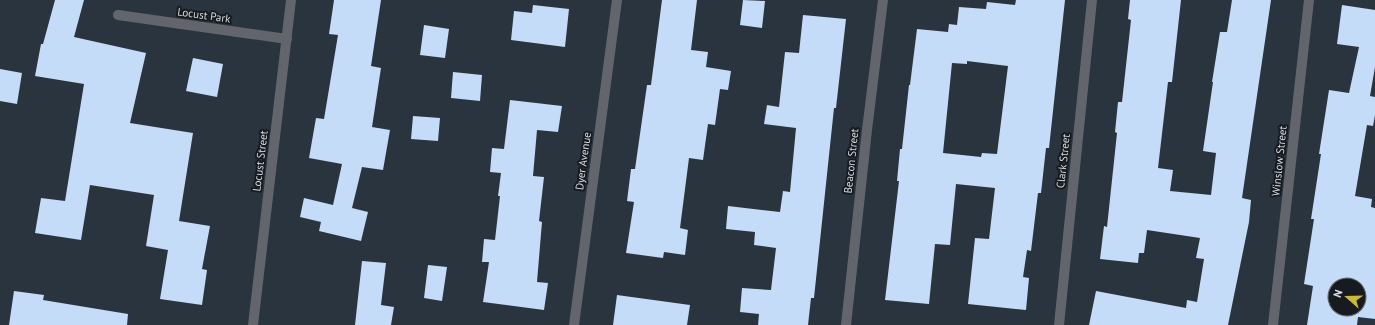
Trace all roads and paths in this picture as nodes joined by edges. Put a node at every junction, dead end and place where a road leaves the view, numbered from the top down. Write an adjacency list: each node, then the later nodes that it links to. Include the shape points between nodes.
1 (291, 0): 7 (street, Locust Street)
2 (617, 0): 9 (street, Dyer Avenue)
3 (883, 0): 10 (street, Beacon Street)
4 (1092, 0): 11 (street, Clark Street)
5 (1309, 0): 12 (street, Winslow Street)
6 (118, 15): 7 (street, Locust Park)
7 (287, 39): 8 (street, Locust Street)
8 (253, 325)
9 (574, 325)
10 (846, 325)
11 (1059, 325)
12 (1273, 325)

